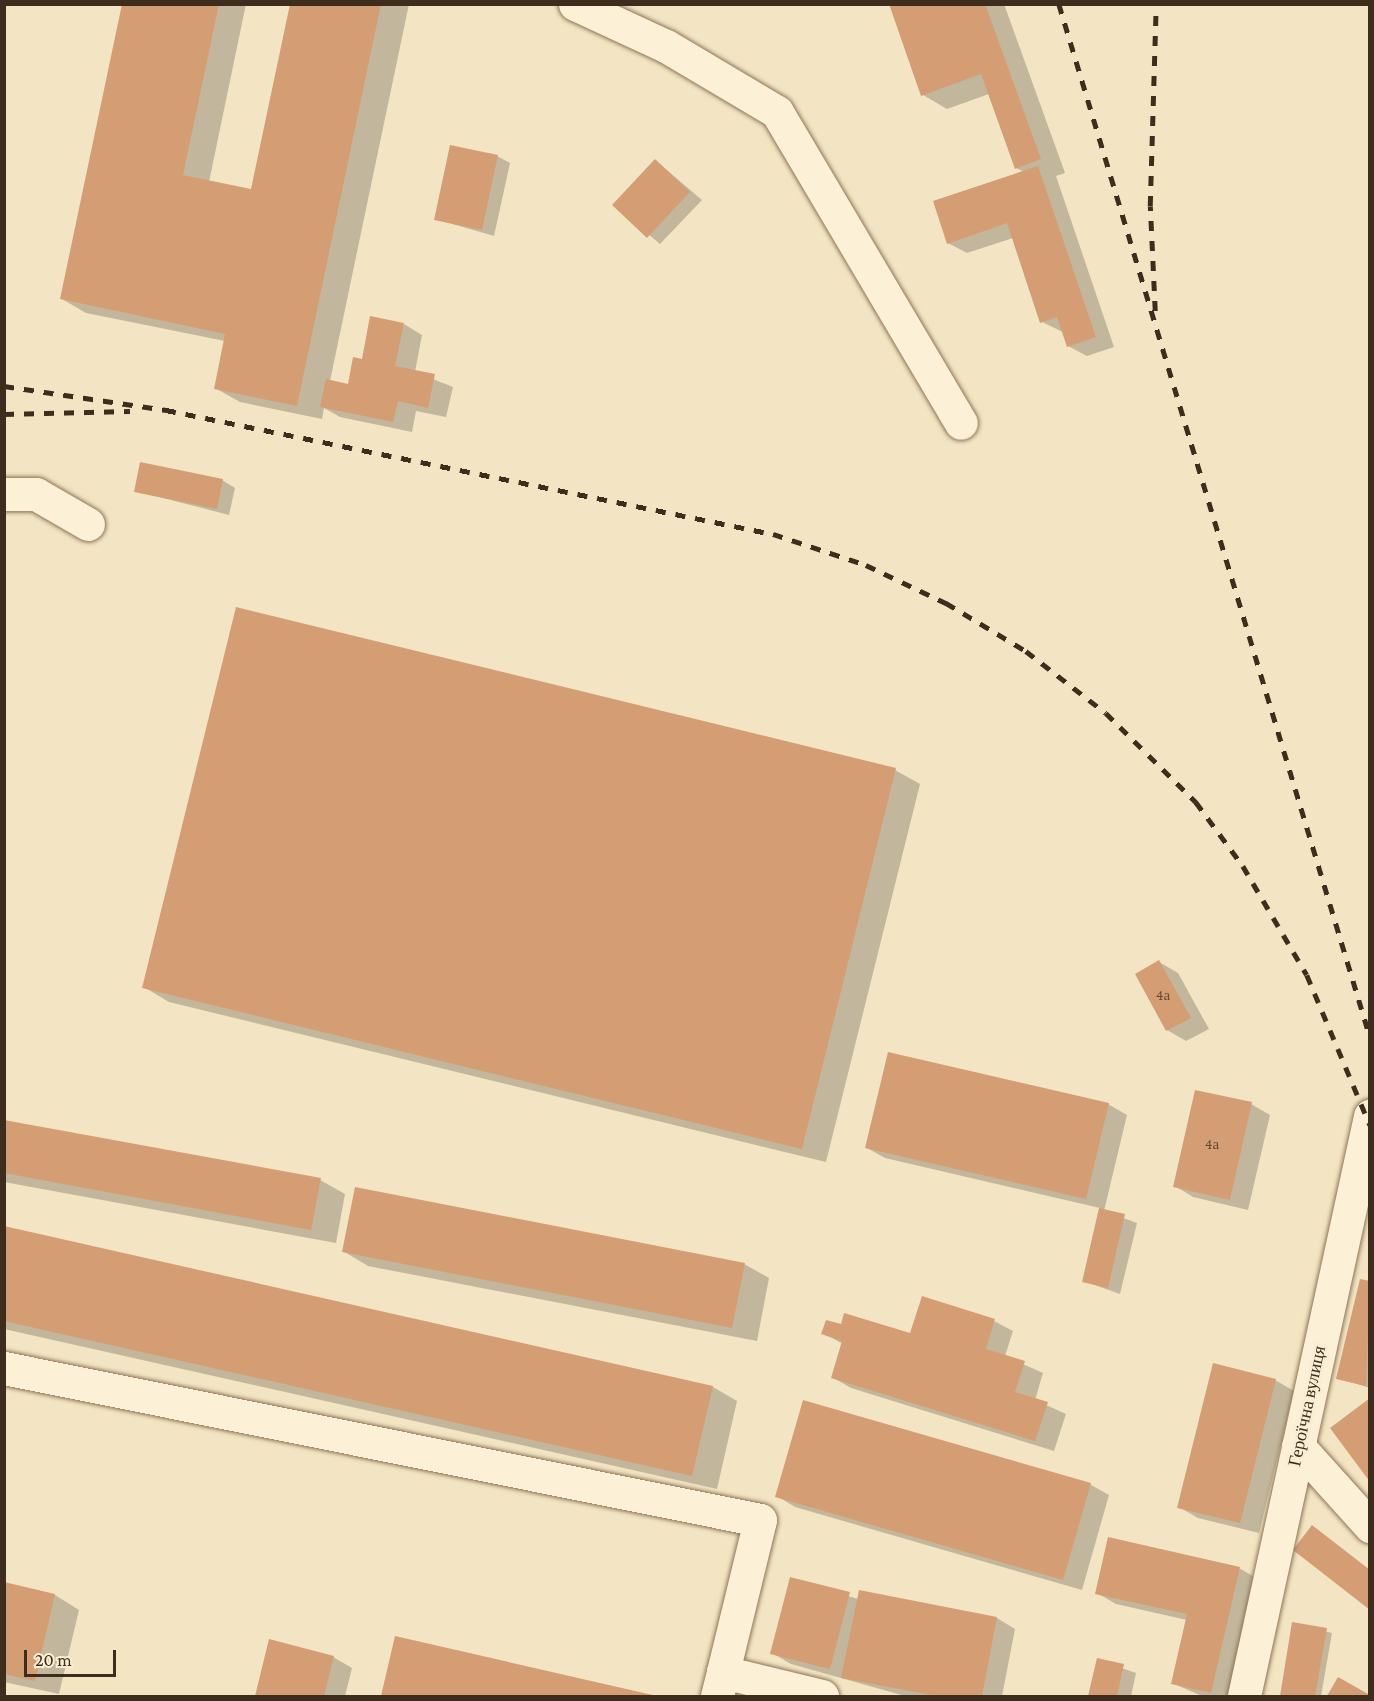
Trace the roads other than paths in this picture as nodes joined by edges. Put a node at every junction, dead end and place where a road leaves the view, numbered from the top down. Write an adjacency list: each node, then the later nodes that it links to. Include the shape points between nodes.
1 (575, 4): 2 (street, via 666,46 777,112)
2 (962, 423)
3 (4, 494): 4 (street, via 36,494)
4 (88, 524)
5 (1370, 1116): 7 (street, Героїчна вулиця)
6 (4, 1368): 9 (street, via 760,1520)
7 (1298, 1446): 8 (street); 11 (street, Героїчна вулиця)
8 (1370, 1526)
9 (720, 1684): 10 (street)
10 (822, 1696)
11 (1244, 1696)

